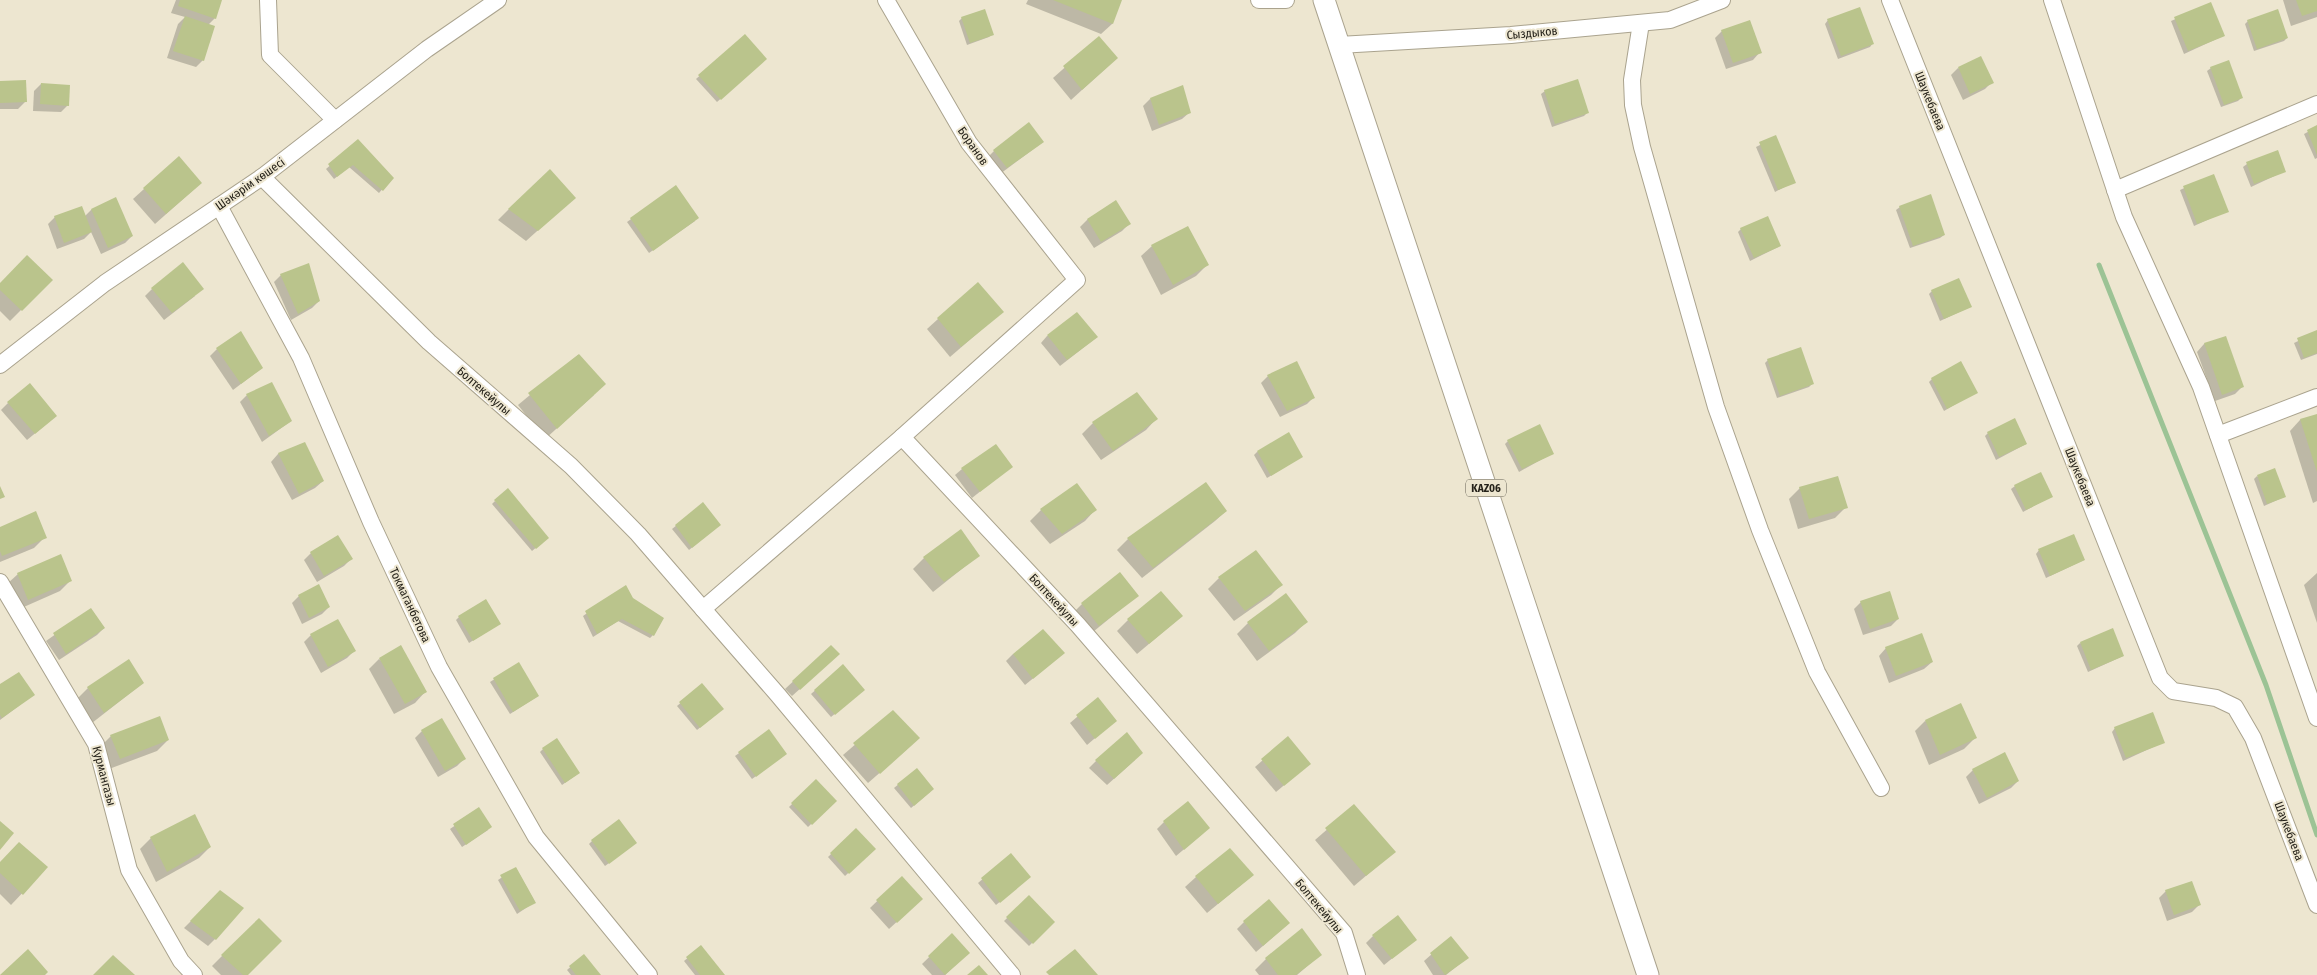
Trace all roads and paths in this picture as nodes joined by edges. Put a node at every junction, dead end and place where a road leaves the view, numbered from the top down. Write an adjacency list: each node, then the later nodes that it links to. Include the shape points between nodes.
1 (268, 0): 13 (street, via 270,55)
2 (498, 0): 13 (street, Шәкәрім көшесі, via 427,49)
3 (886, 0): 20 (street, Боранов, via 968,143 1077,280)
4 (1259, 0): 5 (street)
5 (1286, 0)
6 (1324, 0): 11 (main road, KАZ06)
7 (1722, 0): 10 (street, Сыздыков, via 1670,20)
8 (1890, 0): 25 (street, Шаукебаева, via 2160,678 2173,691 2216,698 2235,707 2253,738)
9 (2052, 0): 15 (street)
10 (1642, 23): 11 (street, Сыздыков); 24 (street, via 1632,80 1633,105 1716,408 1817,672)
11 (1339, 45): 30 (main road, KАZ06)
12 (2317, 104): 15 (street)
13 (335, 120): 14 (street, Шәкәрім көшесі)
14 (262, 177): 16 (street, Шәкәрім көшесі); 22 (street, Болтекейулы, via 429,342 571,466 638,534)
15 (2115, 190): 19 (street, via 2124,217 2201,386)
16 (219, 206): 17 (street, Шәкәрім көшесі, via 105,283); 27 (street, Токмаганбетова, via 301,358 371,522 439,667 536,837)
17 (0, 365)
18 (2317, 398): 19 (street)
19 (2218, 435): 23 (street)
20 (902, 437): 22 (street); 29 (street, Болтекейулы, via 1078,625 1344,933)
21 (0, 582): 26 (street, Курмангазы, via 96,744 129,870 181,961)
22 (703, 609): 28 (street, Болтекейулы)
23 (2317, 718)
24 (1880, 788)
25 (2317, 904)
26 (194, 975)
27 (649, 975)
28 (1012, 975)
29 (1357, 975)
30 (1648, 975)

